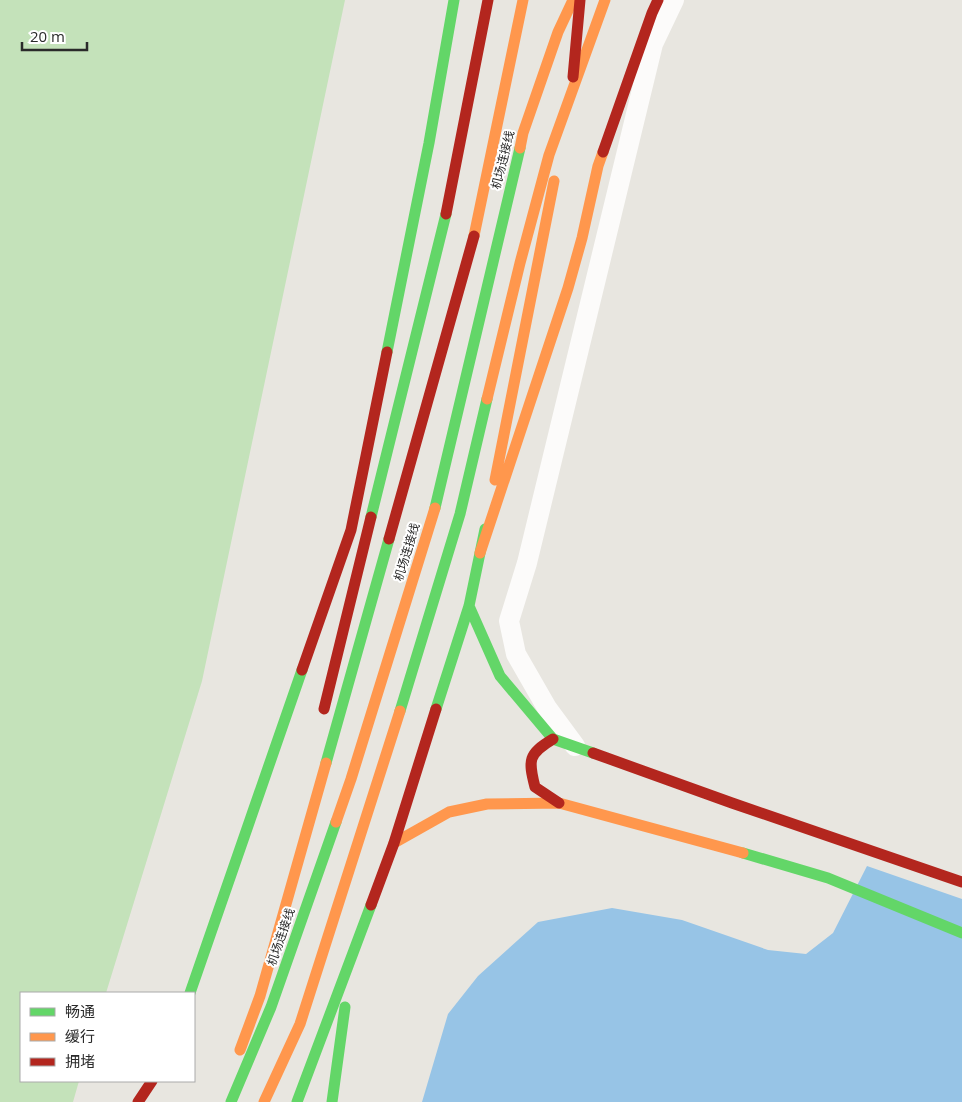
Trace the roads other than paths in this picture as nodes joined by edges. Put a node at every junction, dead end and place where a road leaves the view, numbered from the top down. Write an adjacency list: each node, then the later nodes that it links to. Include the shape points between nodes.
1 (454, 0): 21 (main road, via 427,153 351,530)
2 (488, 0): 11 (main road, via 442,232)
3 (523, 0): 18 (main road, via 474,237)
4 (573, 0): 25 (main road, 机场连接线, via 558,32 523,133 432,519 352,779 271,1008)
5 (580, 0): 9 (main road, via 572,89)
6 (605, 0): 26 (main road, via 549,155 460,514 384,762 300,1024)
7 (658, 0): 9 (main road, via 598,166 568,288)
8 (674, 0): 13 (street, via 653,44 509,621 516,654 547,708)
9 (480, 553): 10 (main road)
10 (469, 606): 12 (main road, via 500,676); 16 (main road)
11 (322, 714)
12 (553, 739): 13 (main road); 15 (main road, via 531,757 529,766 535,788)
13 (575, 746): 17 (main road)
14 (308, 786): 18 (main road)
15 (559, 803): 16 (main road, via 487,804 450,812); 19 (main road, via 828,878)
16 (394, 843): 20 (main road)
17 (962, 882)
18 (278, 932): 24 (main road, via 260,996)
19 (962, 933)
20 (352, 958): 27 (main road); 28 (main road)
21 (190, 992)
22 (151, 1082): 23 (main road)
23 (138, 1102)
24 (222, 1102)
25 (232, 1102)
26 (264, 1102)
27 (297, 1102)
28 (332, 1102)

